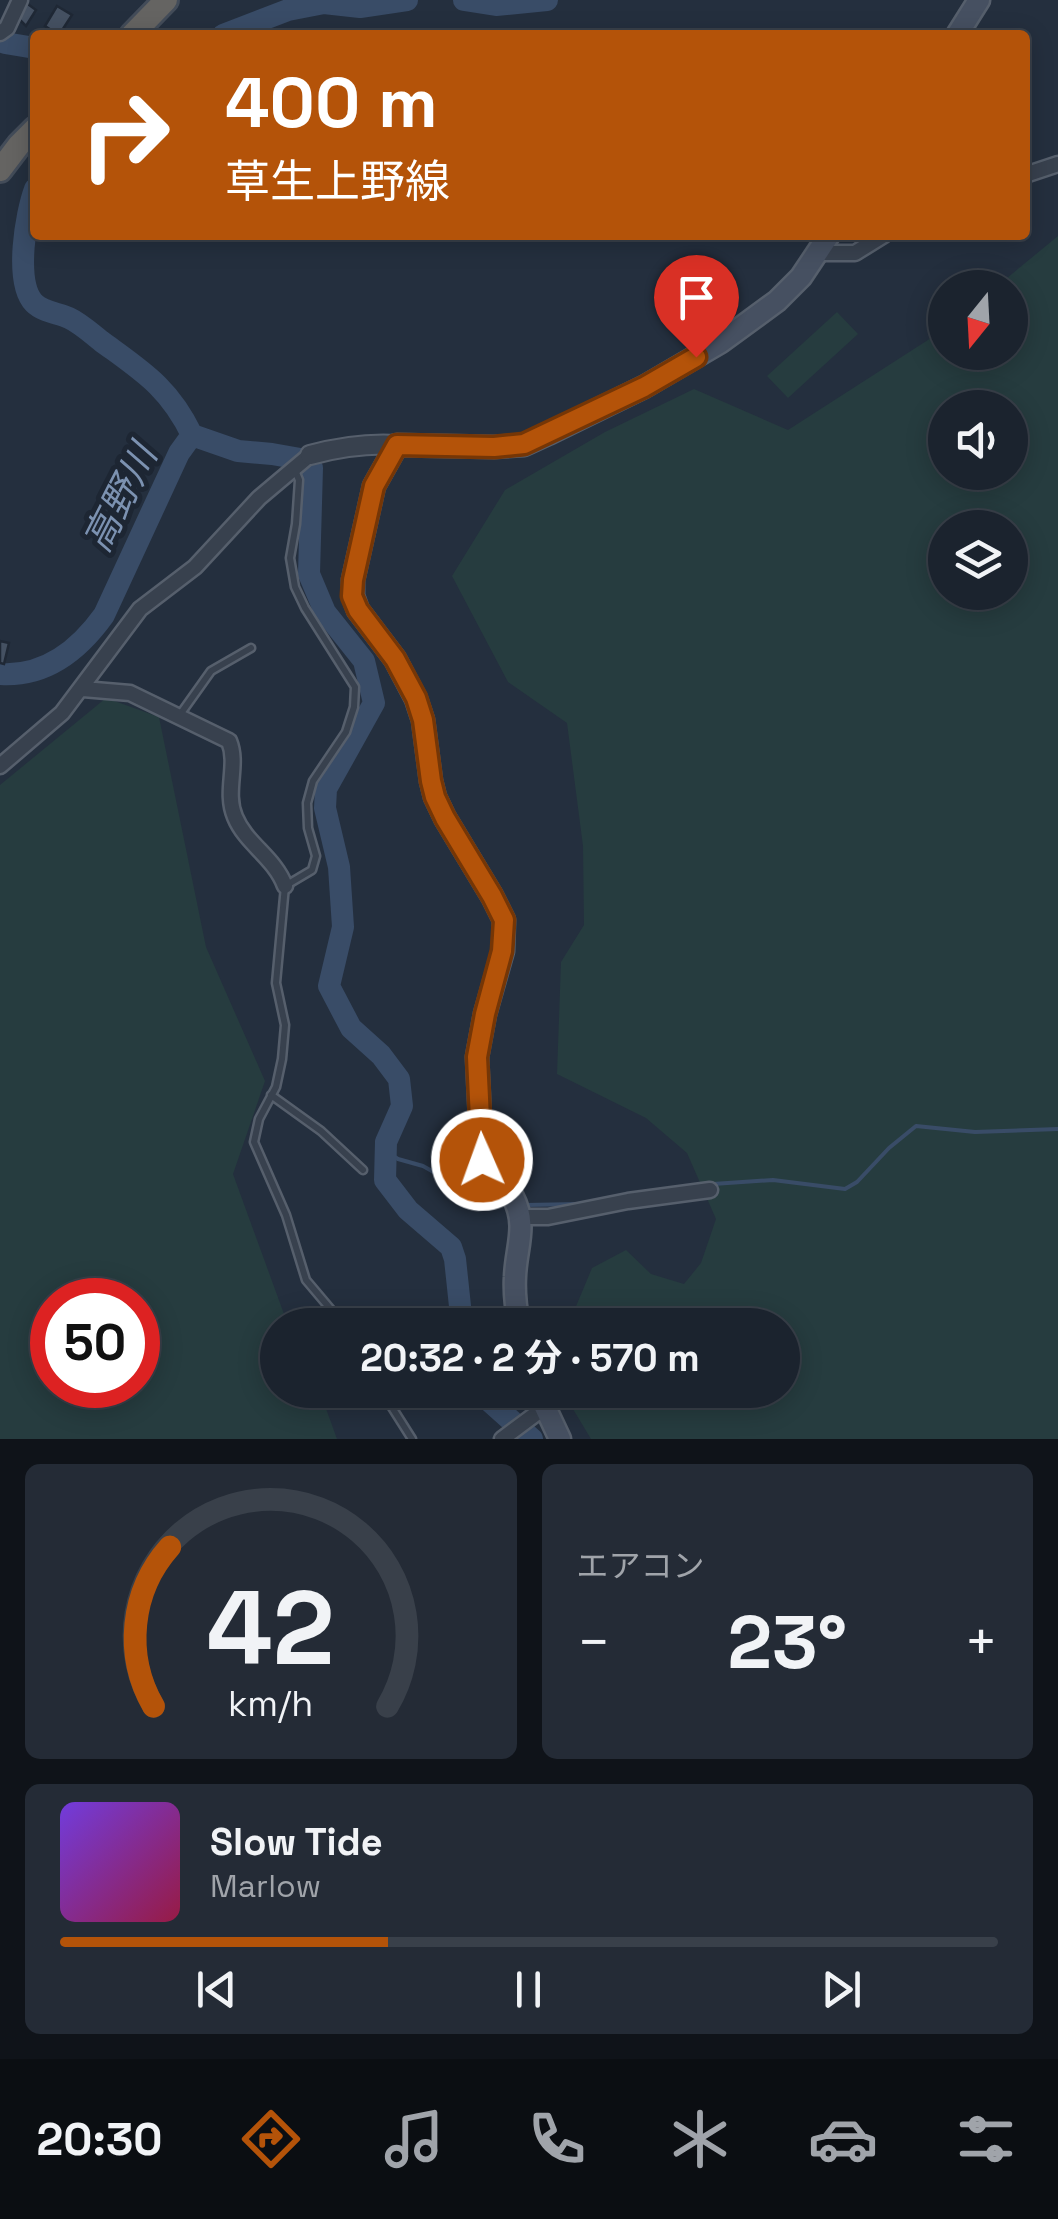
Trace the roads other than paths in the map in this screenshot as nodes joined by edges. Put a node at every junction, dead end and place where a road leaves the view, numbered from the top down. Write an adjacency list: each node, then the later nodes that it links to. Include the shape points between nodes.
1 (20, 0): 6 (street)
2 (166, 0): 4 (highway)
3 (979, 0): 5 (main road)
4 (137, 30)
5 (960, 30)
6 (0, 33)
7 (30, 135): 9 (highway)
8 (1058, 164): 10 (street)
9 (0, 170)
10 (1030, 173)
11 (876, 240): 12 (street, via 854,253)
12 (824, 244): 13 (main road, via 801,278 721,342 548,434 509,446)
13 (397, 445): 14 (street, via 366,443); 24 (main road, via 374,486 352,596 416,698 435,797 504,920 476,1076 482,1160 512,1195)
14 (310, 456): 15 (street)
15 (294, 467): 17 (street, via 195,567 140,609); 20 (lane, via 295,587 354,687 354,707 306,803 316,856 312,870)
16 (251, 648): 18 (lane, via 210,672)
17 (82, 688): 18 (street, via 130,692); 19 (street)
18 (179, 716): 20 (street, via 229,740 235,819)
19 (0, 766)
20 (285, 886): 21 (lane, via 276,983 282,1059)
21 (271, 1095): 22 (lane); 25 (lane, via 254,1142 306,1280)
22 (363, 1170)
23 (710, 1190): 24 (street)
24 (520, 1217): 26 (main road)
25 (330, 1308)
26 (516, 1308)
27 (392, 1408): 30 (lane)
28 (532, 1408): 31 (street)
29 (546, 1408): 32 (main road)
30 (412, 1439)
31 (502, 1439)
32 (560, 1439)

